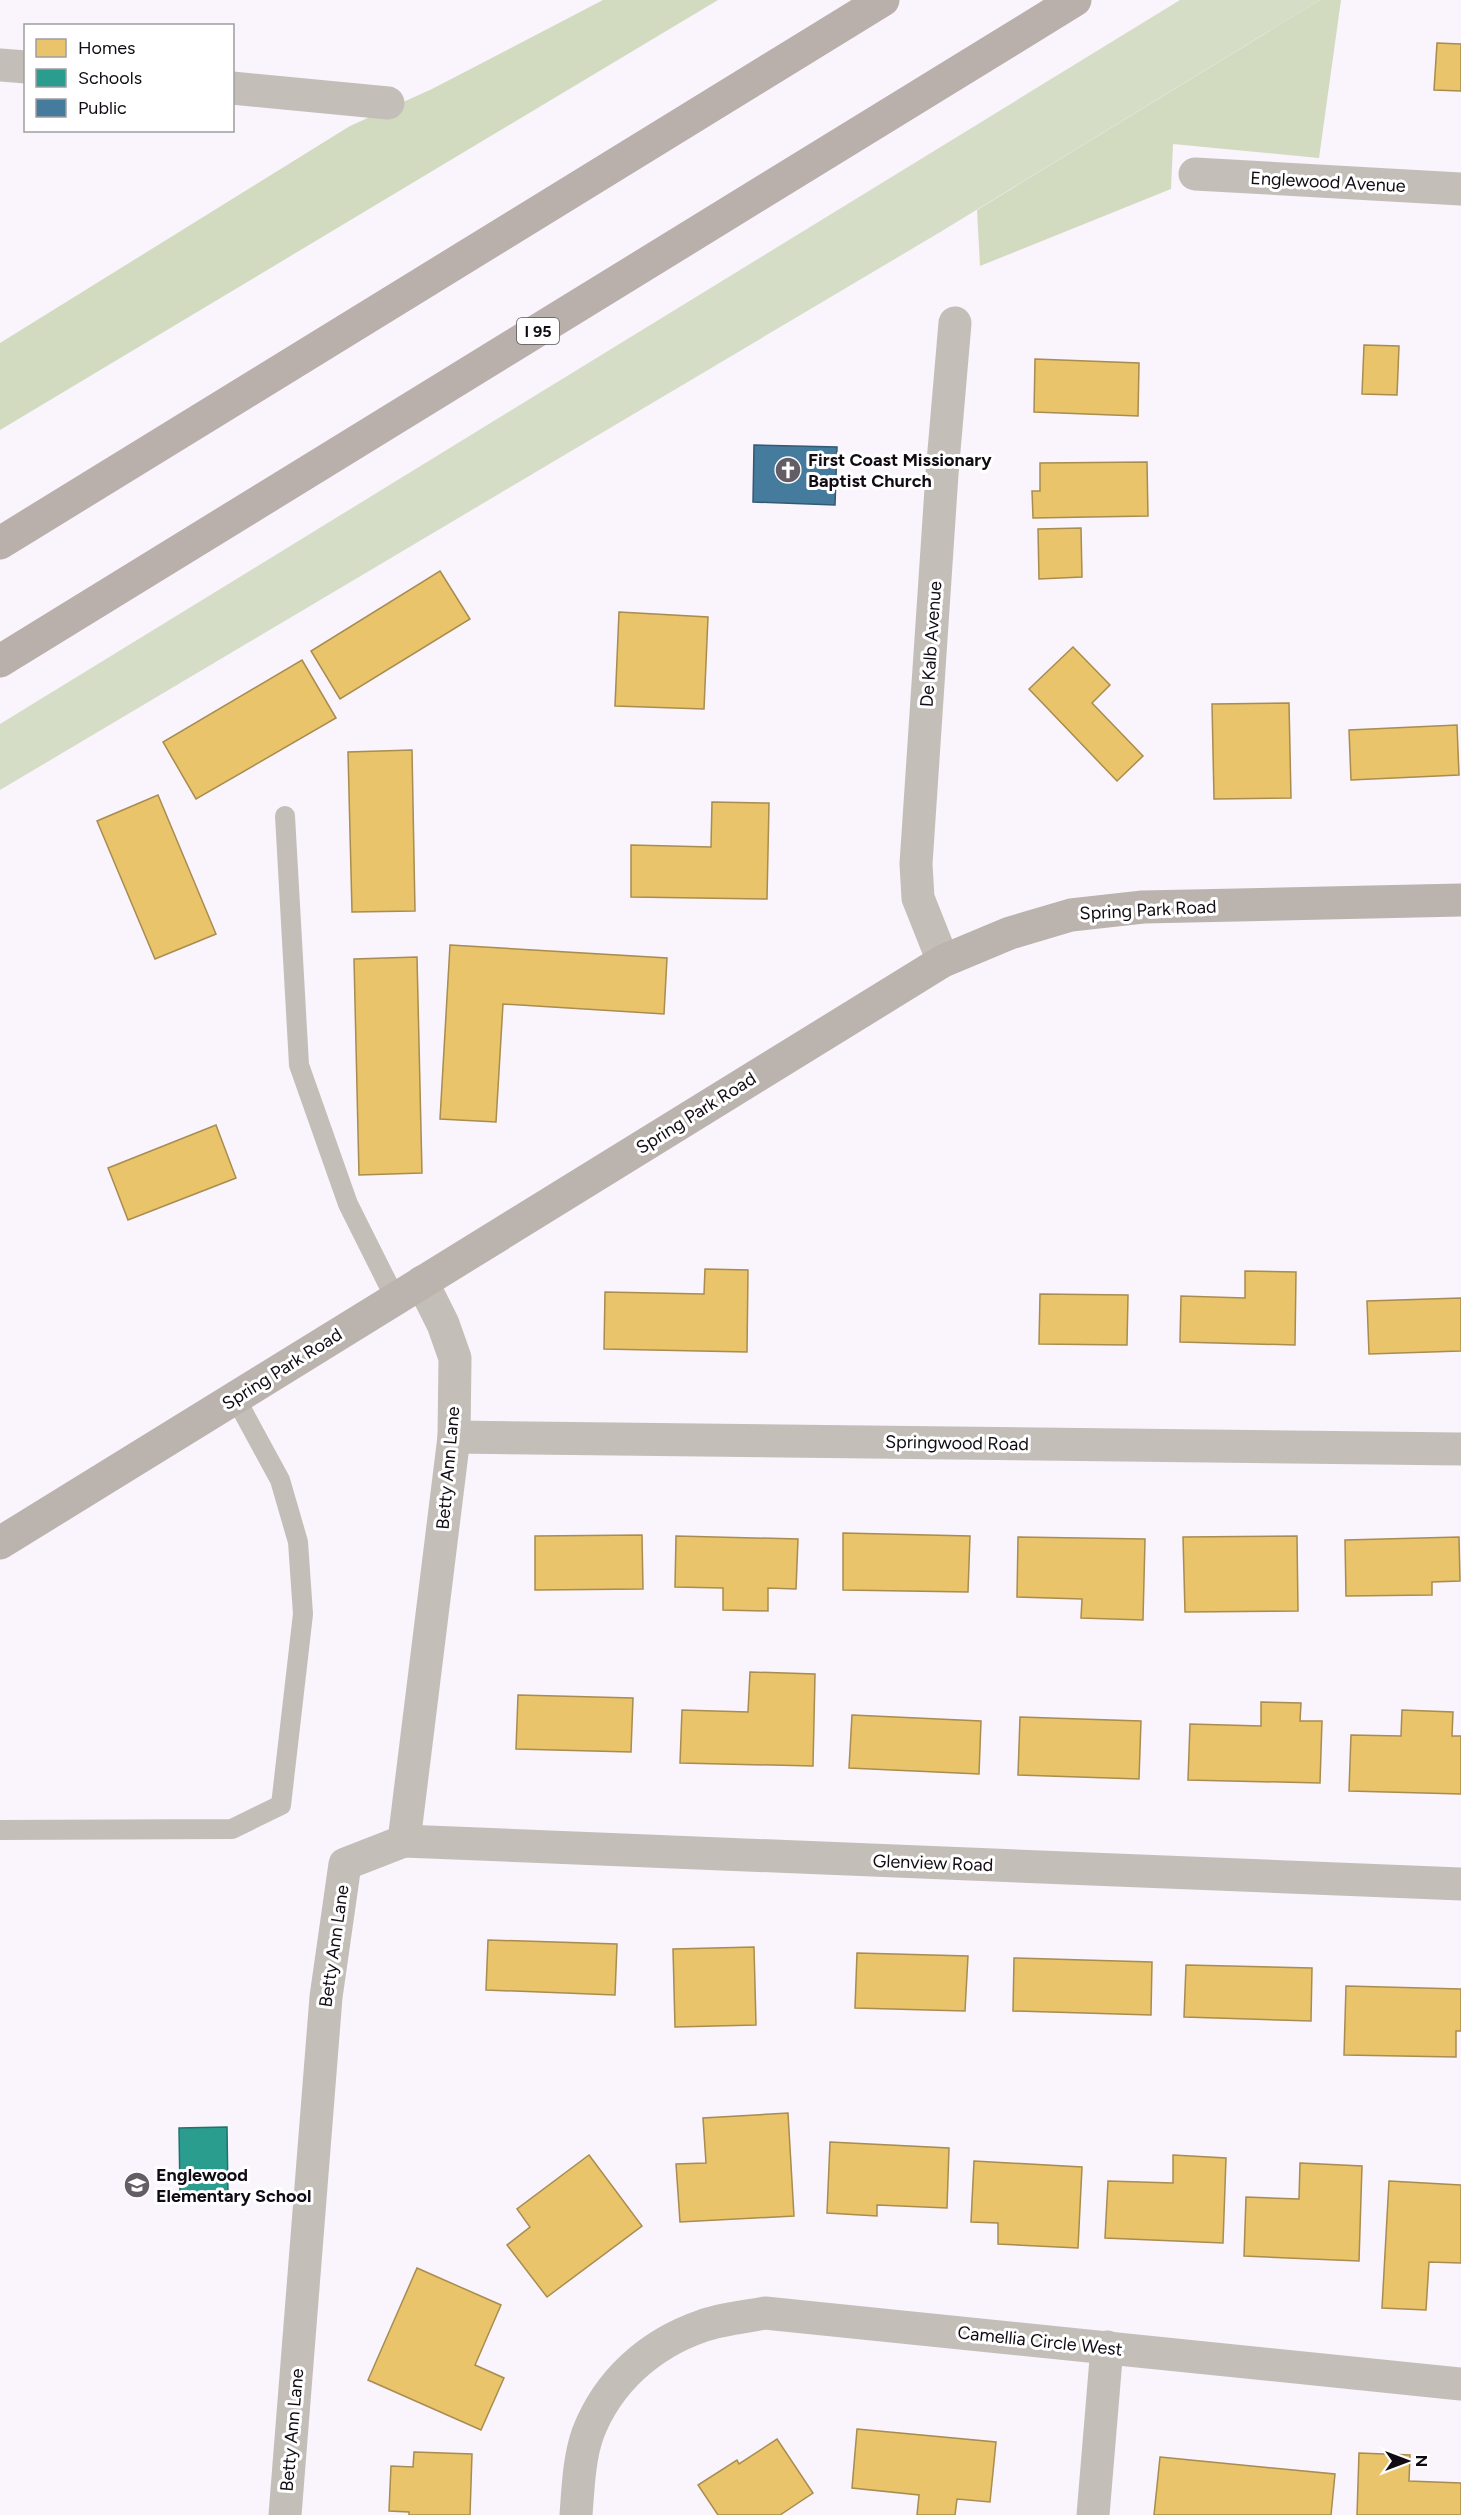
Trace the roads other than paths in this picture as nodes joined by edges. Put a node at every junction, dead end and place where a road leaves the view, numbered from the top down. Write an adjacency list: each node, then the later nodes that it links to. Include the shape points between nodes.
1 (884, 0): 10 (highway)
2 (1075, 0): 11 (highway, I 95)
3 (0, 65): 4 (street)
4 (24, 67)
5 (234, 88): 6 (street)
6 (388, 103)
7 (1195, 174): 8 (street, Englewood Avenue)
8 (1461, 189)
9 (956, 323): 14 (street, De Kalb Avenue, via 916,864 918,898)
10 (0, 543)
11 (0, 661)
12 (285, 816): 15 (lane, via 299,1065 348,1204)
13 (1461, 900): 14 (main road, Spring Park Road, via 1143,907 1071,915 1010,933)
14 (943, 961): 15 (main road, Spring Park Road)
15 (408, 1290): 16 (main road, Spring Park Road); 17 (street, Betty Ann Lane, via 443,1324 455,1358)
16 (236, 1399): 19 (main road, Spring Park Road); 20 (lane, via 280,1480 298,1542 303,1614 281,1805 232,1829)
17 (454, 1437): 18 (street, Springwood Road); 21 (street, Betty Ann Lane)
18 (1461, 1449)
19 (0, 1543)
20 (0, 1830)
21 (404, 1841): 22 (street, Glenview Road); 25 (street, Betty Ann Lane, via 345,1863 326,1997)
22 (1461, 1884)
23 (1107, 2347): 24 (street, Camellia Circle West); 26 (street, Camellia Circle West, via 765,2313 703,2325 655,2348 608,2394 588,2434 578,2481); 27 (street)
24 (1461, 2384)
25 (285, 2515)
26 (576, 2515)
27 (1092, 2515)

